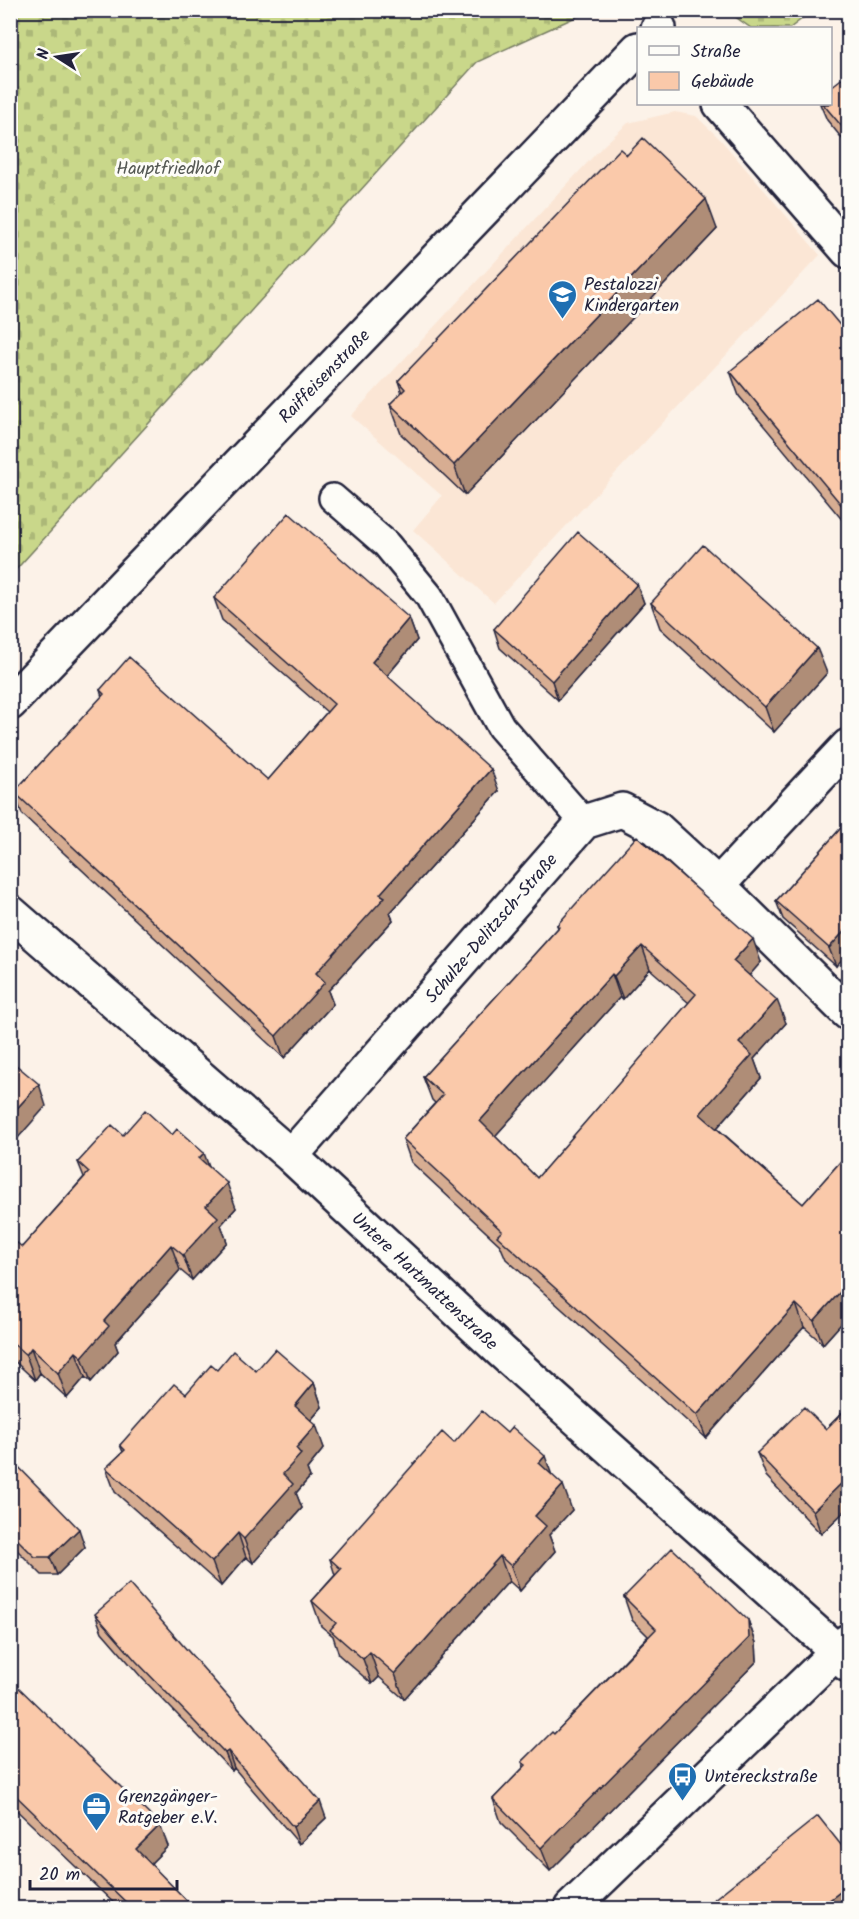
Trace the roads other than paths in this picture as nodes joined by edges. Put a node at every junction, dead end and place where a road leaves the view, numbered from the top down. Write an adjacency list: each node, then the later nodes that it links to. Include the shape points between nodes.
1 (637, 51): 5 (street, Raiffeisenstraße)
2 (721, 105): 3 (street)
3 (849, 251)
4 (333, 498): 7 (lane, via 386,544 429,596 501,727)
5 (10, 703)
6 (849, 746): 8 (street)
7 (584, 822): 8 (street, via 622,810 656,828); 11 (street, Schulze-Delitzsch-Straße)
8 (718, 885): 10 (street)
9 (10, 912): 11 (street, Untere Hartmattenstraße)
10 (849, 1013)
11 (291, 1156): 12 (street, Untere Hartmattenstraße, via 502,1352)
12 (845, 1652): 13 (street)
13 (571, 1908)

